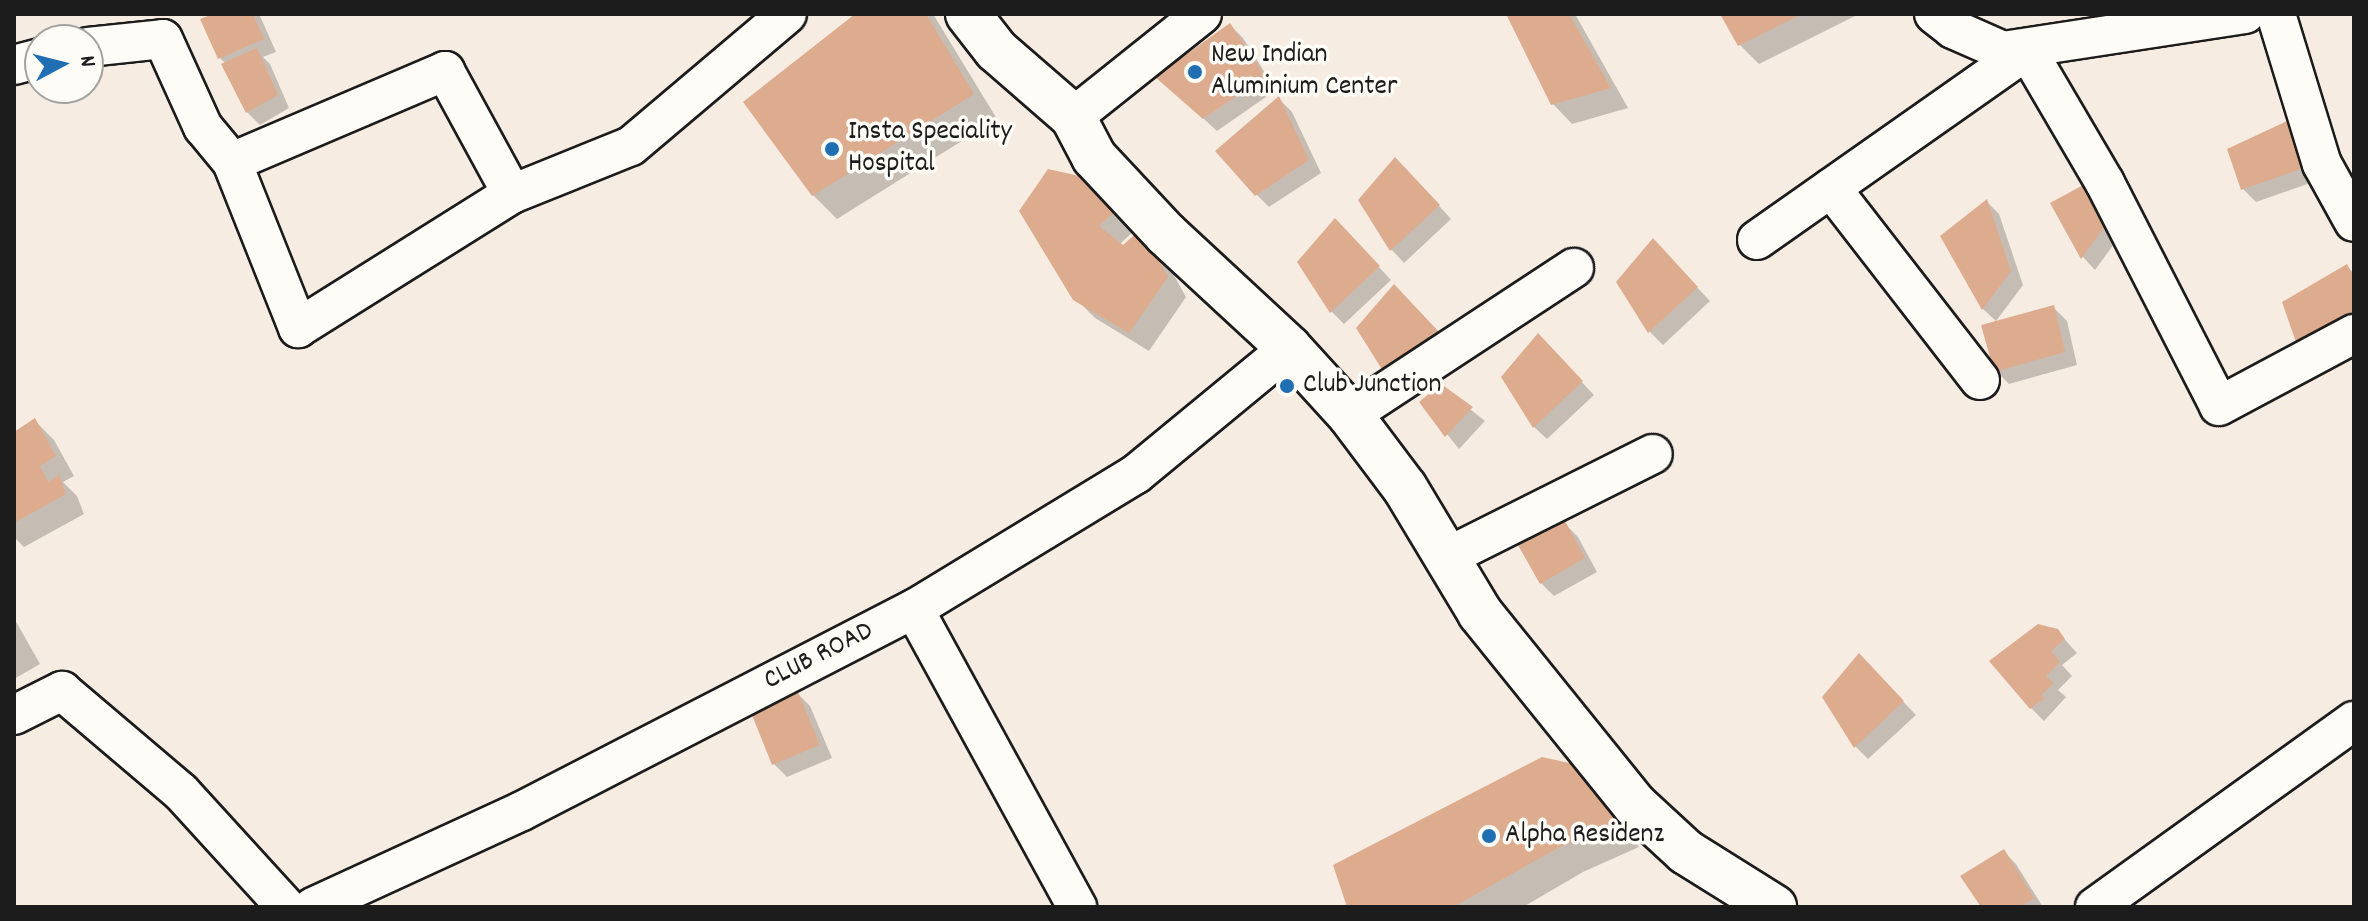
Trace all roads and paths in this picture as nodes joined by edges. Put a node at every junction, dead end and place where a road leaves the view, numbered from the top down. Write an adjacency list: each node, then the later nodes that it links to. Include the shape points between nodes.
1 (787, 14): 12 (street, via 631,146)
2 (968, 14): 9 (main road, via 996,50)
3 (1202, 14): 9 (street)
4 (1934, 14): 8 (street, via 1953,29 2003,51)
5 (2245, 14): 8 (street)
6 (2276, 14): 13 (street, via 2322,164)
7 (104, 45): 10 (street, via 163,39 203,127)
8 (2027, 50): 11 (street); 16 (street, via 2105,183 2219,406)
9 (1073, 117): 17 (main road, via 1094,157 1166,234)
10 (232, 162): 12 (street, via 445,71); 12 (street, via 298,328)
11 (1831, 188): 14 (street); 18 (street)
12 (512, 194)
13 (2354, 222)
14 (1757, 240)
15 (1574, 268): 19 (street)
16 (2354, 334)
17 (1289, 348): 19 (main road); 22 (street, CLUB ROAD, via 1136,474)
18 (1980, 380)
19 (1350, 415): 21 (main road, via 1405,488)
20 (1653, 454): 21 (street)
21 (1447, 557): 25 (main road, via 1480,613 1635,805)
22 (914, 609): 27 (street, CLUB ROAD, via 522,811); 28 (street)
23 (14, 715): 26 (street, via 62,691 181,792)
24 (2354, 721): 29 (street)
25 (1754, 903)
26 (286, 907)
27 (313, 907)
28 (1077, 907)
29 (2095, 907)

